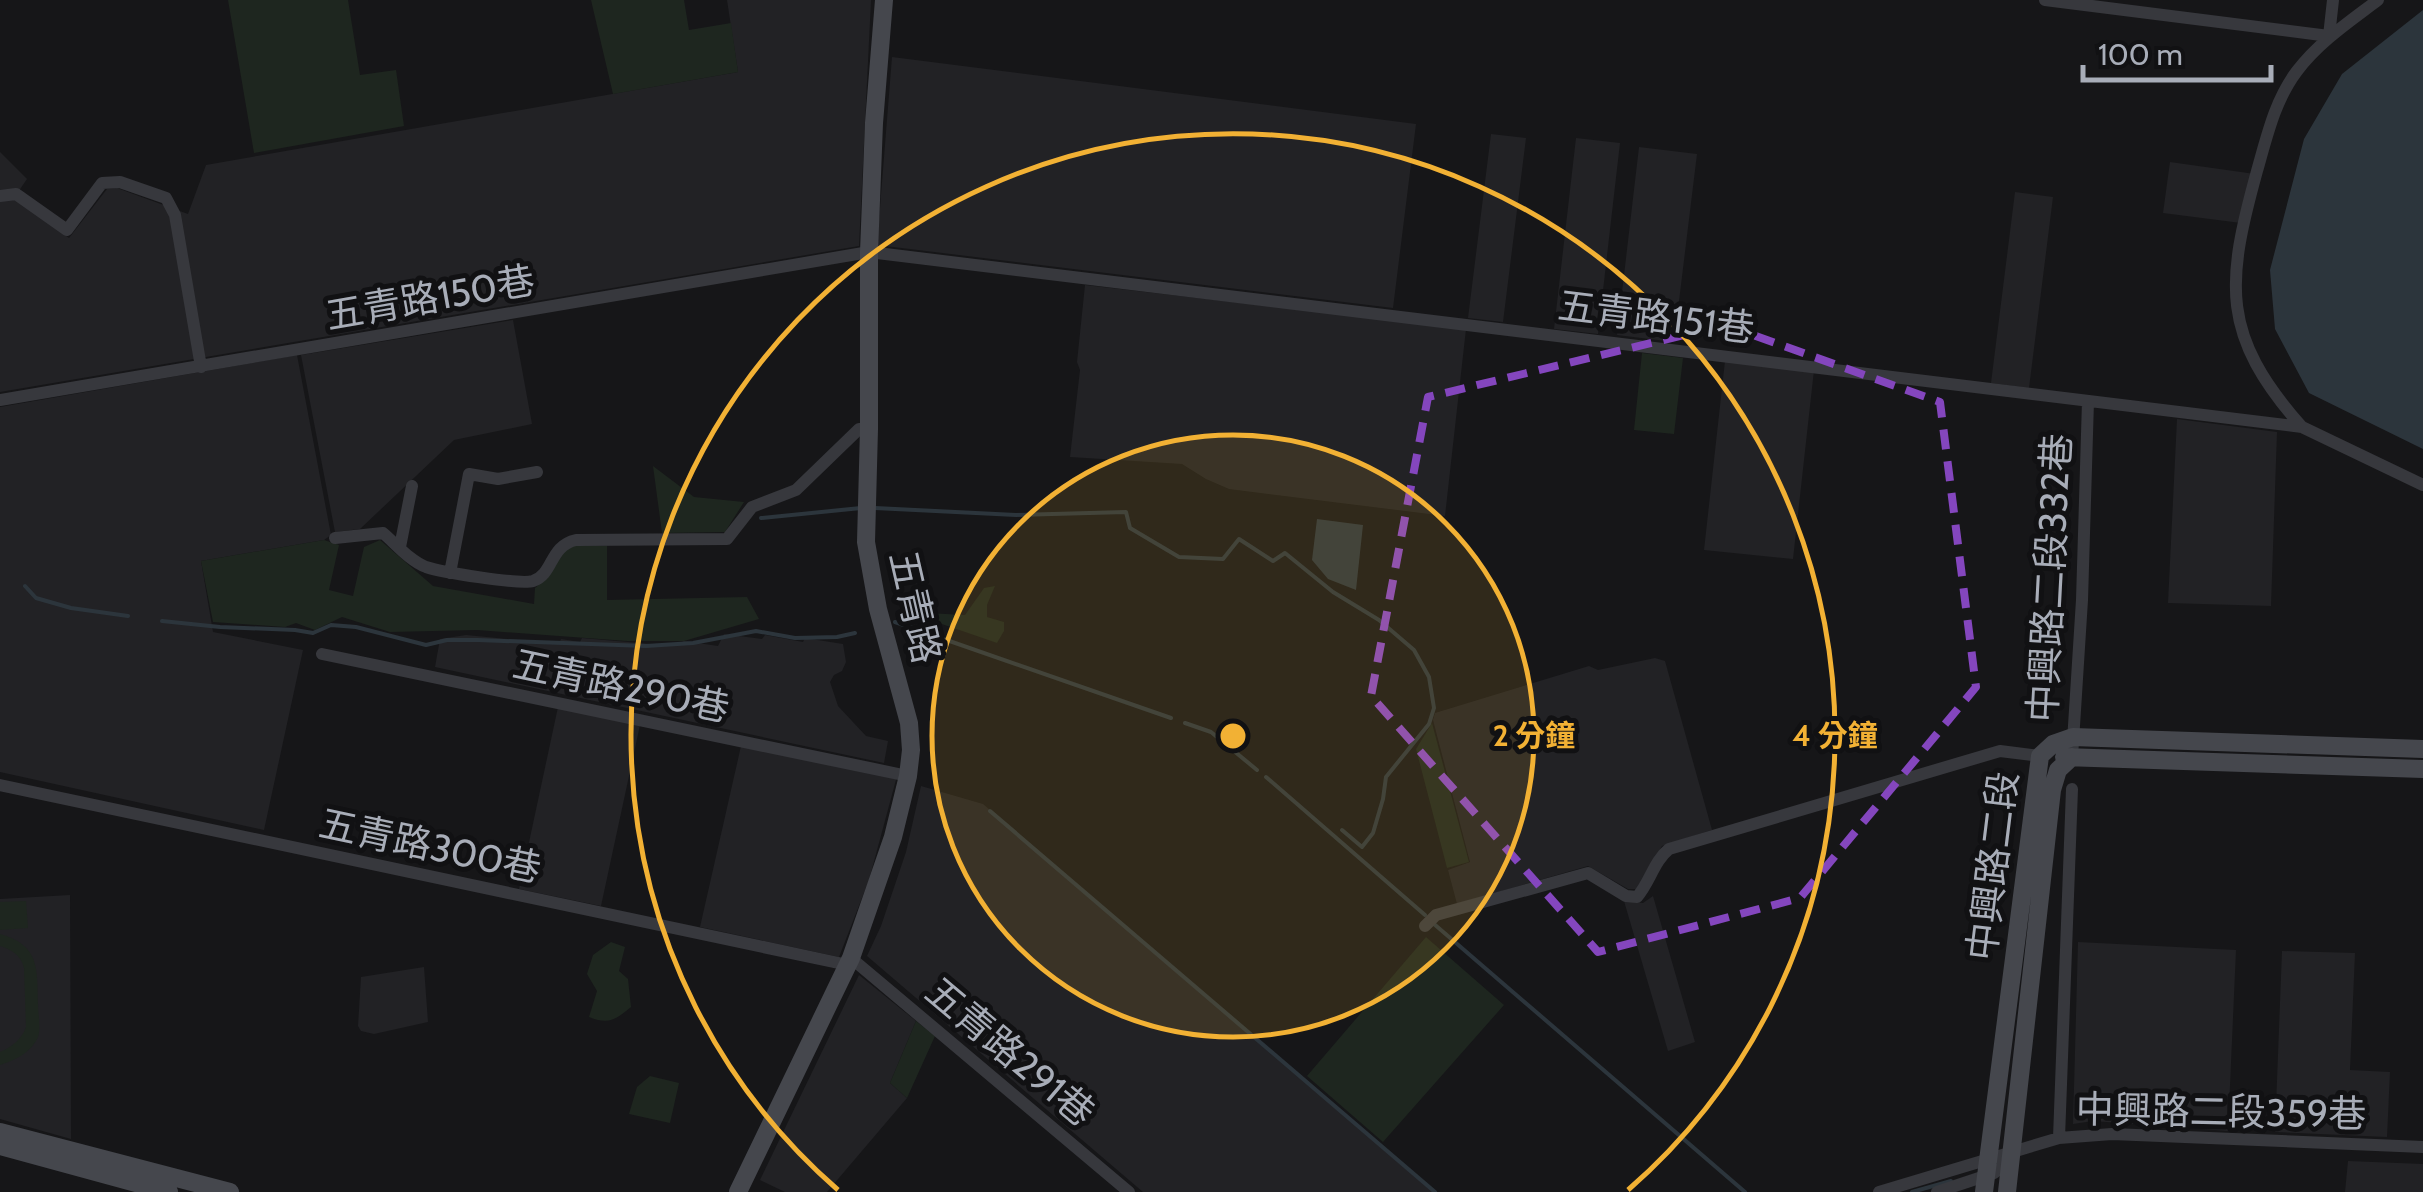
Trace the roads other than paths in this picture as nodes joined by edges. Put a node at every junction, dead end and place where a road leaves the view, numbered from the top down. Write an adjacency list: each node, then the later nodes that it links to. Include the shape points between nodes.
1 (884, 0): 7 (street, 五青路)
2 (2045, 0): 5 (street)
3 (2333, 0): 5 (street)
4 (2378, 0): 5 (street)
5 (2329, 36): 11 (street, via 2296,73 2272,116 2241,228 2234,292 2241,333 2260,372)
6 (0, 196): 8 (street, via 16,194 67,230 102,183 120,182 166,198)
7 (869, 252): 8 (street, 五青路150巷); 10 (street, 五青路151巷); 12 (street, 五青路)
8 (201, 367): 9 (street, 五青路150巷)
9 (0, 400)
10 (2088, 401): 11 (street, 五青路151巷); 20 (street, 中興路二段332巷)
11 (2302, 426): 14 (street, 五青路151巷)
12 (869, 429): 18 (street, via 859,429 796,490 752,507 727,539 576,540 564,543 536,580); 25 (street, 五青路, via 866,542 908,723)
13 (537, 472): 18 (street, via 498,480 469,474)
14 (2423, 485)
15 (412, 486): 17 (street)
16 (335, 538): 17 (street, via 384,533)
17 (400, 547): 18 (street, via 422,566)
18 (450, 572)
19 (322, 654): 25 (street, 五青路290巷)
20 (2073, 737): 21 (street); 22 (street, 中興路二段); 23 (street, 中興路二段332巷)
21 (2423, 749)
22 (2040, 756): 23 (street); 28 (street, via 2000,751 1668,849 1637,897 1588,873 1436,915); 35 (street, 中興路二段)
23 (2072, 757): 24 (street, 中興路二段); 34 (street, 中興路二段, via 2058,770 2052,790)
24 (2423, 769)
25 (908, 776): 29 (street, 五青路)
26 (0, 785): 29 (street, 五青路300巷)
27 (2072, 788): 31 (street)
28 (1425, 926)
29 (850, 961): 38 (street, 五青路); 39 (street, 五青路291巷)
30 (0, 1132): 37 (street)
31 (2059, 1138): 33 (street, 中興路二段359巷, via 2112,1134); 34 (street, 中興路二段359巷)
32 (0, 1146): 36 (street)
33 (2423, 1147)
34 (2013, 1154): 35 (street, 中興路二段359巷); 42 (street, 中興路二段)
35 (1986, 1176): 40 (street); 41 (street)
36 (168, 1192)
37 (230, 1192)
38 (738, 1192)
39 (1129, 1192)
40 (1879, 1192)
41 (1938, 1192)
42 (2007, 1192)

